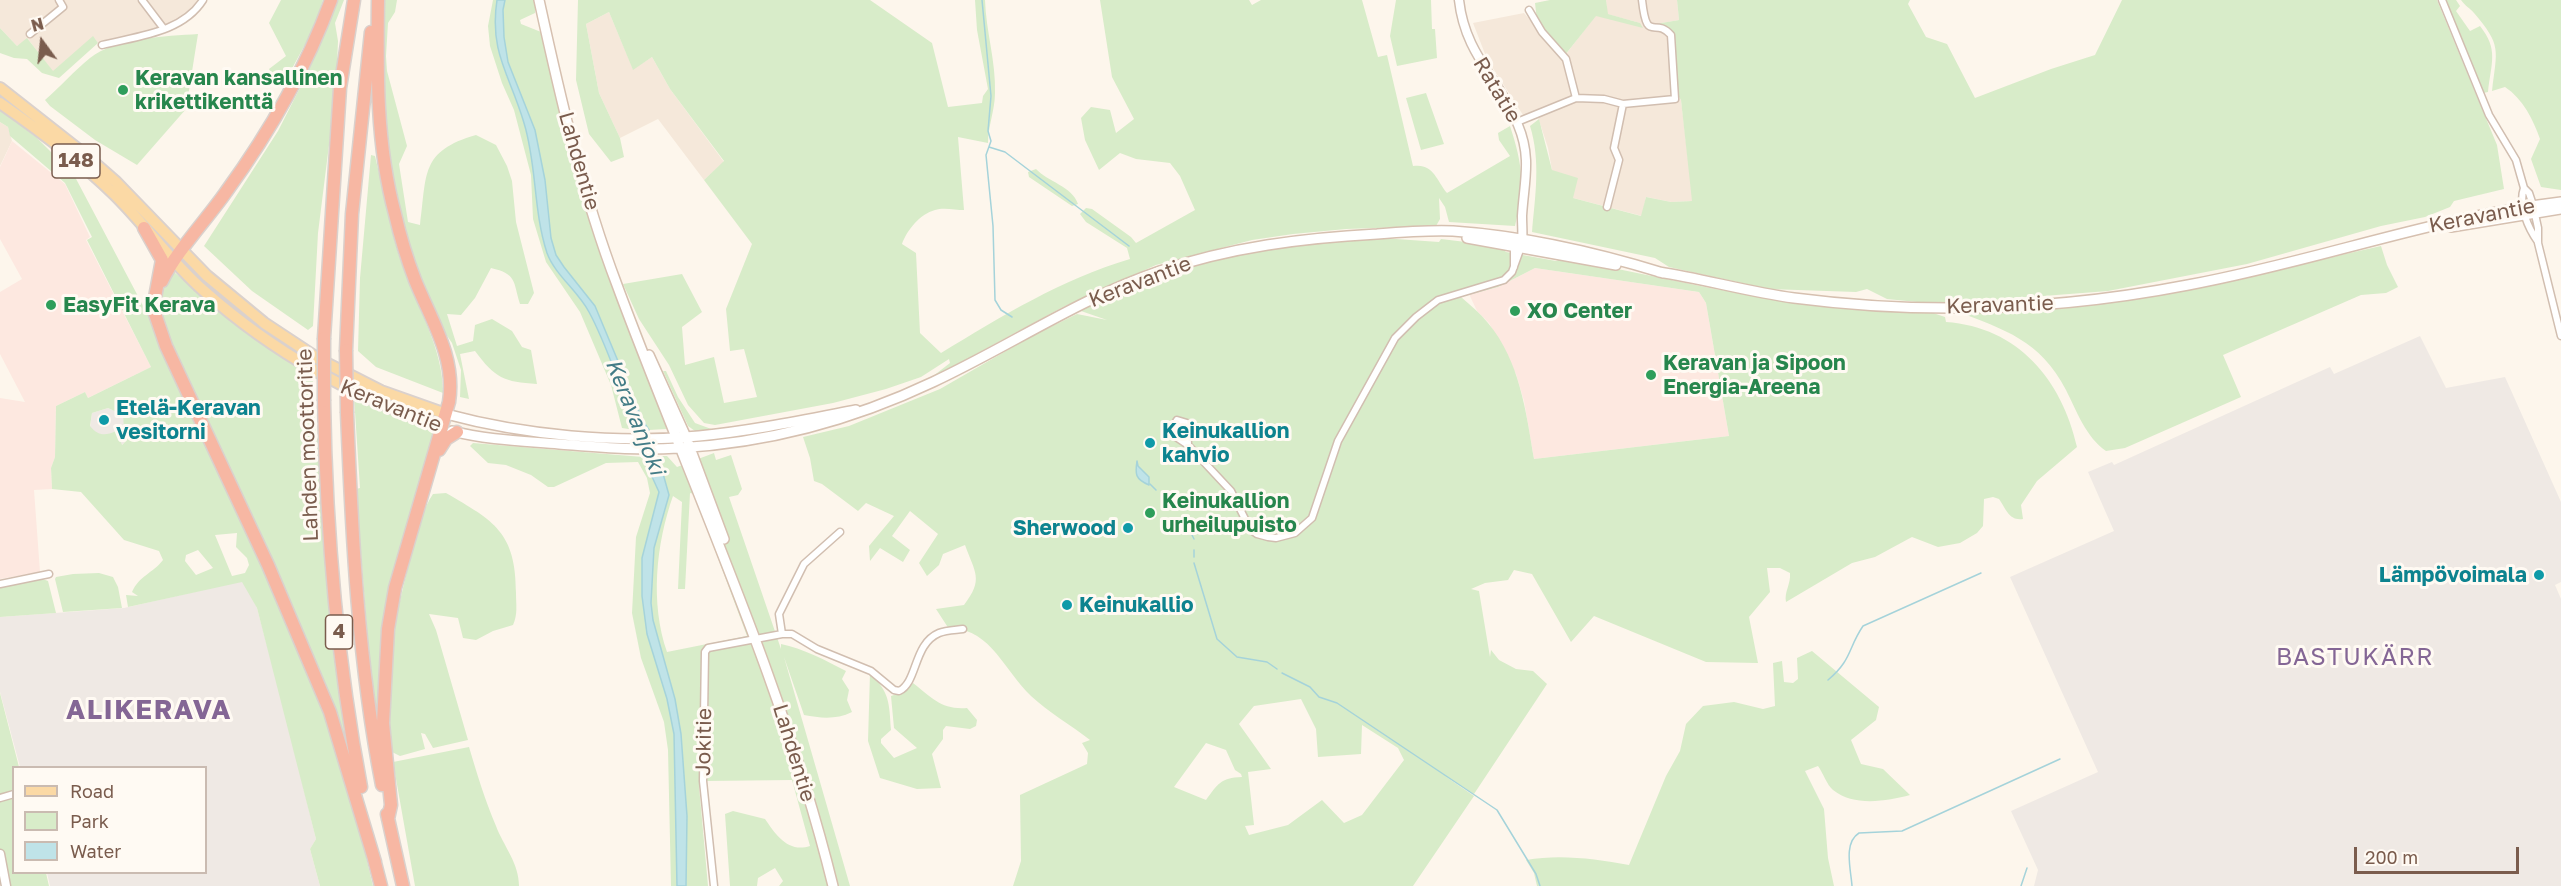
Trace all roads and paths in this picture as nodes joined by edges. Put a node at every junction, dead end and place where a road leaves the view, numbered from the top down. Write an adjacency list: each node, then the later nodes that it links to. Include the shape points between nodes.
1 (59, 0): 13 (street, via 63,7)
2 (142, 0): 12 (street)
3 (203, 0): 12 (street, via 190,16)
4 (331, 0): 27 (highway, via 286,100)
5 (354, 0): 46 (highway, Lahden moottoritie / 4, bridge, via 340,88 324,338 326,484 331,565 352,740)
6 (377, 0): 31 (highway, via 378,115 384,169 414,277 449,363 451,391); 44 (highway, Lahden moottoritie / 4, bridge, via 359,129 346,351 354,568 364,669)
7 (539, 0): 34 (main road, Lahdentie, via 573,147 611,268)
8 (1459, 0): 19 (street, Ratatie, via 1474,52)
9 (1642, 0): 18 (street, via 1648,27 1671,35 1675,99)
10 (2442, 0): 23 (street, via 2488,115 2516,160 2529,193)
11 (1529, 10): 16 (street, via 1566,59)
12 (164, 29): 14 (street)
13 (30, 33)
14 (102, 45)
15 (0, 88): 27 (main road, Keravantie / 148, via 116,182)
16 (1576, 98): 18 (street); 19 (street)
17 (0, 103): 24 (main road, Keravantie / 148, via 90,172)
18 (1623, 104): 21 (street, via 1614,148 1619,160)
19 (1517, 122): 25 (street, Ratatie, via 1527,159)
20 (2561, 202): 23 (main road, Keravantie / 148)
21 (1607, 207)
22 (2561, 209): 23 (main road, Keravantie / 148)
23 (2529, 210): 25 (main road, Keravantie / 148, via 2443,223 2180,287 2021,306 1865,305 1771,294 1663,273 1578,250); 26 (street, via 2538,228); 26 (street, via 2529,230)
24 (144, 228): 27 (main road, Keravantie / 148); 28 (highway, via 162,260 153,299)
25 (1518, 243): 30 (main road, Keravantie / 148, via 1423,232 1287,241 1185,263 1084,302 968,364); 35 (street, via 1514,267 1504,280 1438,300 1395,338 1338,441 1312,518 1295,533 1276,538 1250,529 1231,491)
26 (2538, 243): 29 (street)
27 (178, 257): 28 (highway, via 164,277 157,297); 31 (main road, Keravantie / 148, via 294,344 381,391); 32 (main road, Keravantie / 148, via 231,314 296,361 354,392)
28 (160, 332): 46 (highway, via 268,565 330,712)
29 (2561, 336)
30 (879, 405): 34 (main road, Keravantie / 148); 36 (main road, Keravantie / 148, via 815,427)
31 (446, 414): 32 (highway); 34 (main road, Keravantie / 148, via 520,430)
32 (441, 427): 33 (main road, Keravantie / 148); 37 (highway)
33 (457, 432): 36 (main road, Keravantie / 148, via 494,439 637,449); 37 (highway, via 446,439)
34 (681, 437): 36 (main road, Lahdentie)
35 (1188, 445)
36 (685, 448): 43 (main road, Lahdentie)
37 (432, 465): 44 (highway, via 395,588 388,629 383,700 391,805)
38 (840, 532): 42 (street, via 804,564 779,614)
39 (49, 574): 40 (street)
40 (0, 584)
41 (963, 629): 42 (street, via 939,632 930,639 916,659 908,685 899,691 872,671 817,649 792,634)
42 (782, 634): 43 (street)
43 (757, 639): 50 (street, Jokitie, via 720,644 705,652 703,781); 51 (main road, Lahdentie, via 794,749)
44 (388, 819): 49 (highway, Lahden moottoritie / 4)
45 (0, 854): 47 (street)
46 (375, 862): 48 (highway, Lahden moottoritie / 4)
47 (6, 886)
48 (381, 886)
49 (403, 886)
50 (714, 886)
51 (833, 886)

